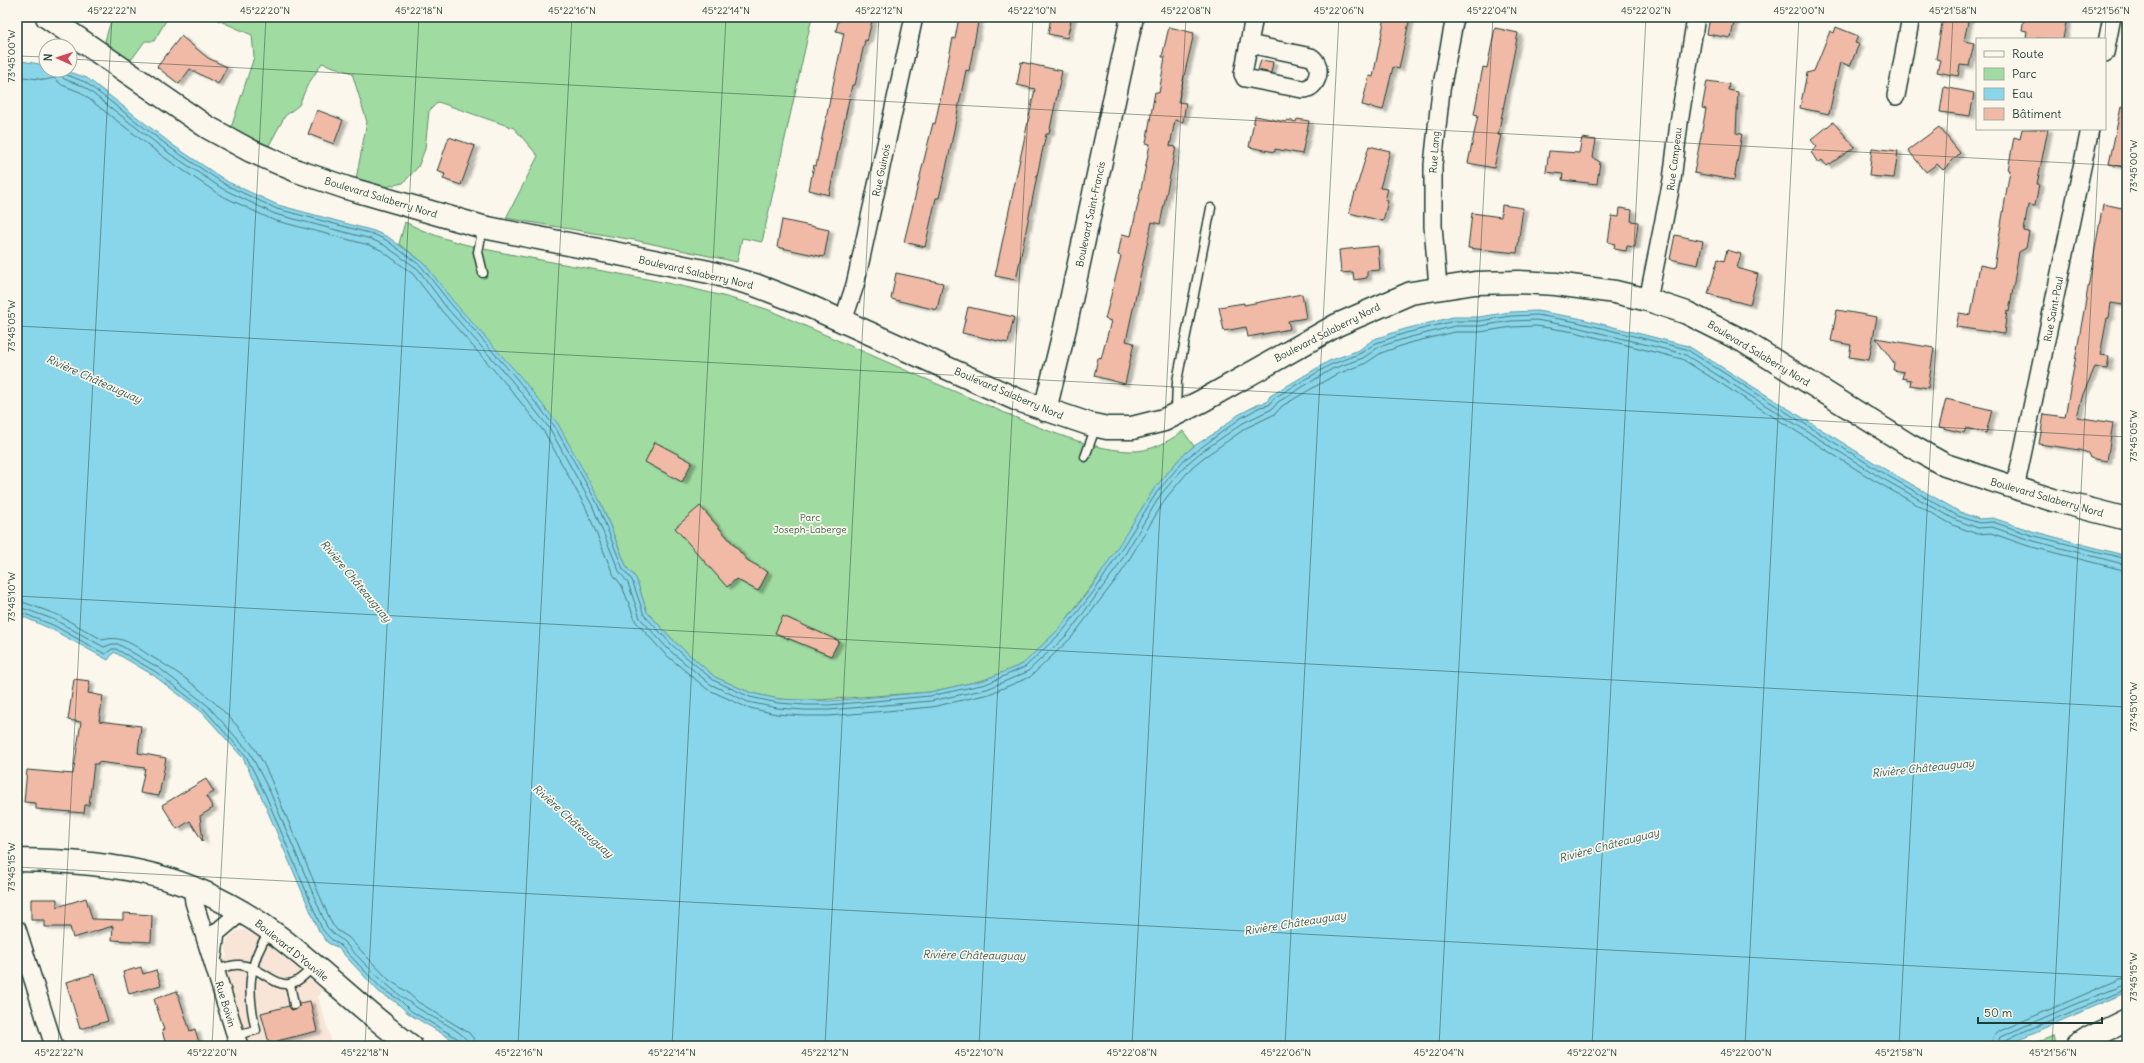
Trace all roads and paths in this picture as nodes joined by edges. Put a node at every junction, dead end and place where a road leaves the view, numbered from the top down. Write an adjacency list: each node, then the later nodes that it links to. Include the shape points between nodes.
1 (47, 17): 14 (street, Boulevard Salaberry Nord, via 179,109 251,152 347,188)
2 (914, 17): 18 (street, Rue Guinois, via 857,278)
3 (1132, 17): 19 (street, Boulevard Saint-Francis, via 1056,372)
4 (1254, 17): 9 (street)
5 (1455, 17): 16 (street, Rue Lang, via 1441,90 1433,165 1433,226)
6 (1696, 17): 17 (street, Rue Campeau, via 1672,180)
7 (1911, 17): 11 (street)
8 (2112, 17): 10 (street)
9 (1249, 44)
10 (2106, 48)
11 (1896, 96)
12 (2090, 130): 23 (street, Rue Saint-Paul)
13 (1211, 208): 20 (lane, via 1177,381)
14 (483, 226): 15 (lane, via 478,252); 18 (street, Boulevard Salaberry Nord, via 736,279 778,293)
15 (482, 273)
16 (1438, 288): 17 (street, Boulevard Salaberry Nord, via 1499,282 1536,283 1598,289); 20 (street, Boulevard Salaberry Nord, via 1398,297 1359,314)
17 (1648, 300): 23 (street, Boulevard Salaberry Nord, via 1693,315 1743,341 1889,434 1945,465)
18 (843, 321): 19 (street, Boulevard Salaberry Nord)
19 (1045, 410): 21 (street, Boulevard Salaberry Nord)
20 (1176, 414): 21 (street, Boulevard Salaberry Nord, via 1144,426)
21 (1096, 426): 22 (lane)
22 (1085, 457)
23 (2015, 489): 24 (street, Boulevard Salaberry Nord, via 2090,511)
24 (2127, 518)
25 (17, 860): 26 (street, Boulevard D'Youville, via 102,864 149,872)
26 (192, 886): 27 (street, Boulevard D'Youville); 30 (street, Rue Boivin, via 192,894)
27 (242, 911): 29 (street, Boulevard D'Youville); 30 (street, Rue Boivin, via 216,933 213,945)
28 (17, 929): 37 (street)
29 (271, 931): 31 (street, Boulevard D'Youville); 32 (lane, via 258,951)
30 (214, 966): 32 (lane, via 241,965); 36 (street, Rue Boivin)
31 (314, 966): 33 (lane, via 300,980); 38 (street, Boulevard D'Youville)
32 (253, 970): 33 (lane, via 274,981); 36 (lane, via 250,999 256,1030)
33 (290, 984): 34 (lane)
34 (294, 1005)
35 (2127, 1020): 39 (street)
36 (237, 1041)
37 (54, 1046)
38 (411, 1046)
39 (2078, 1046)

